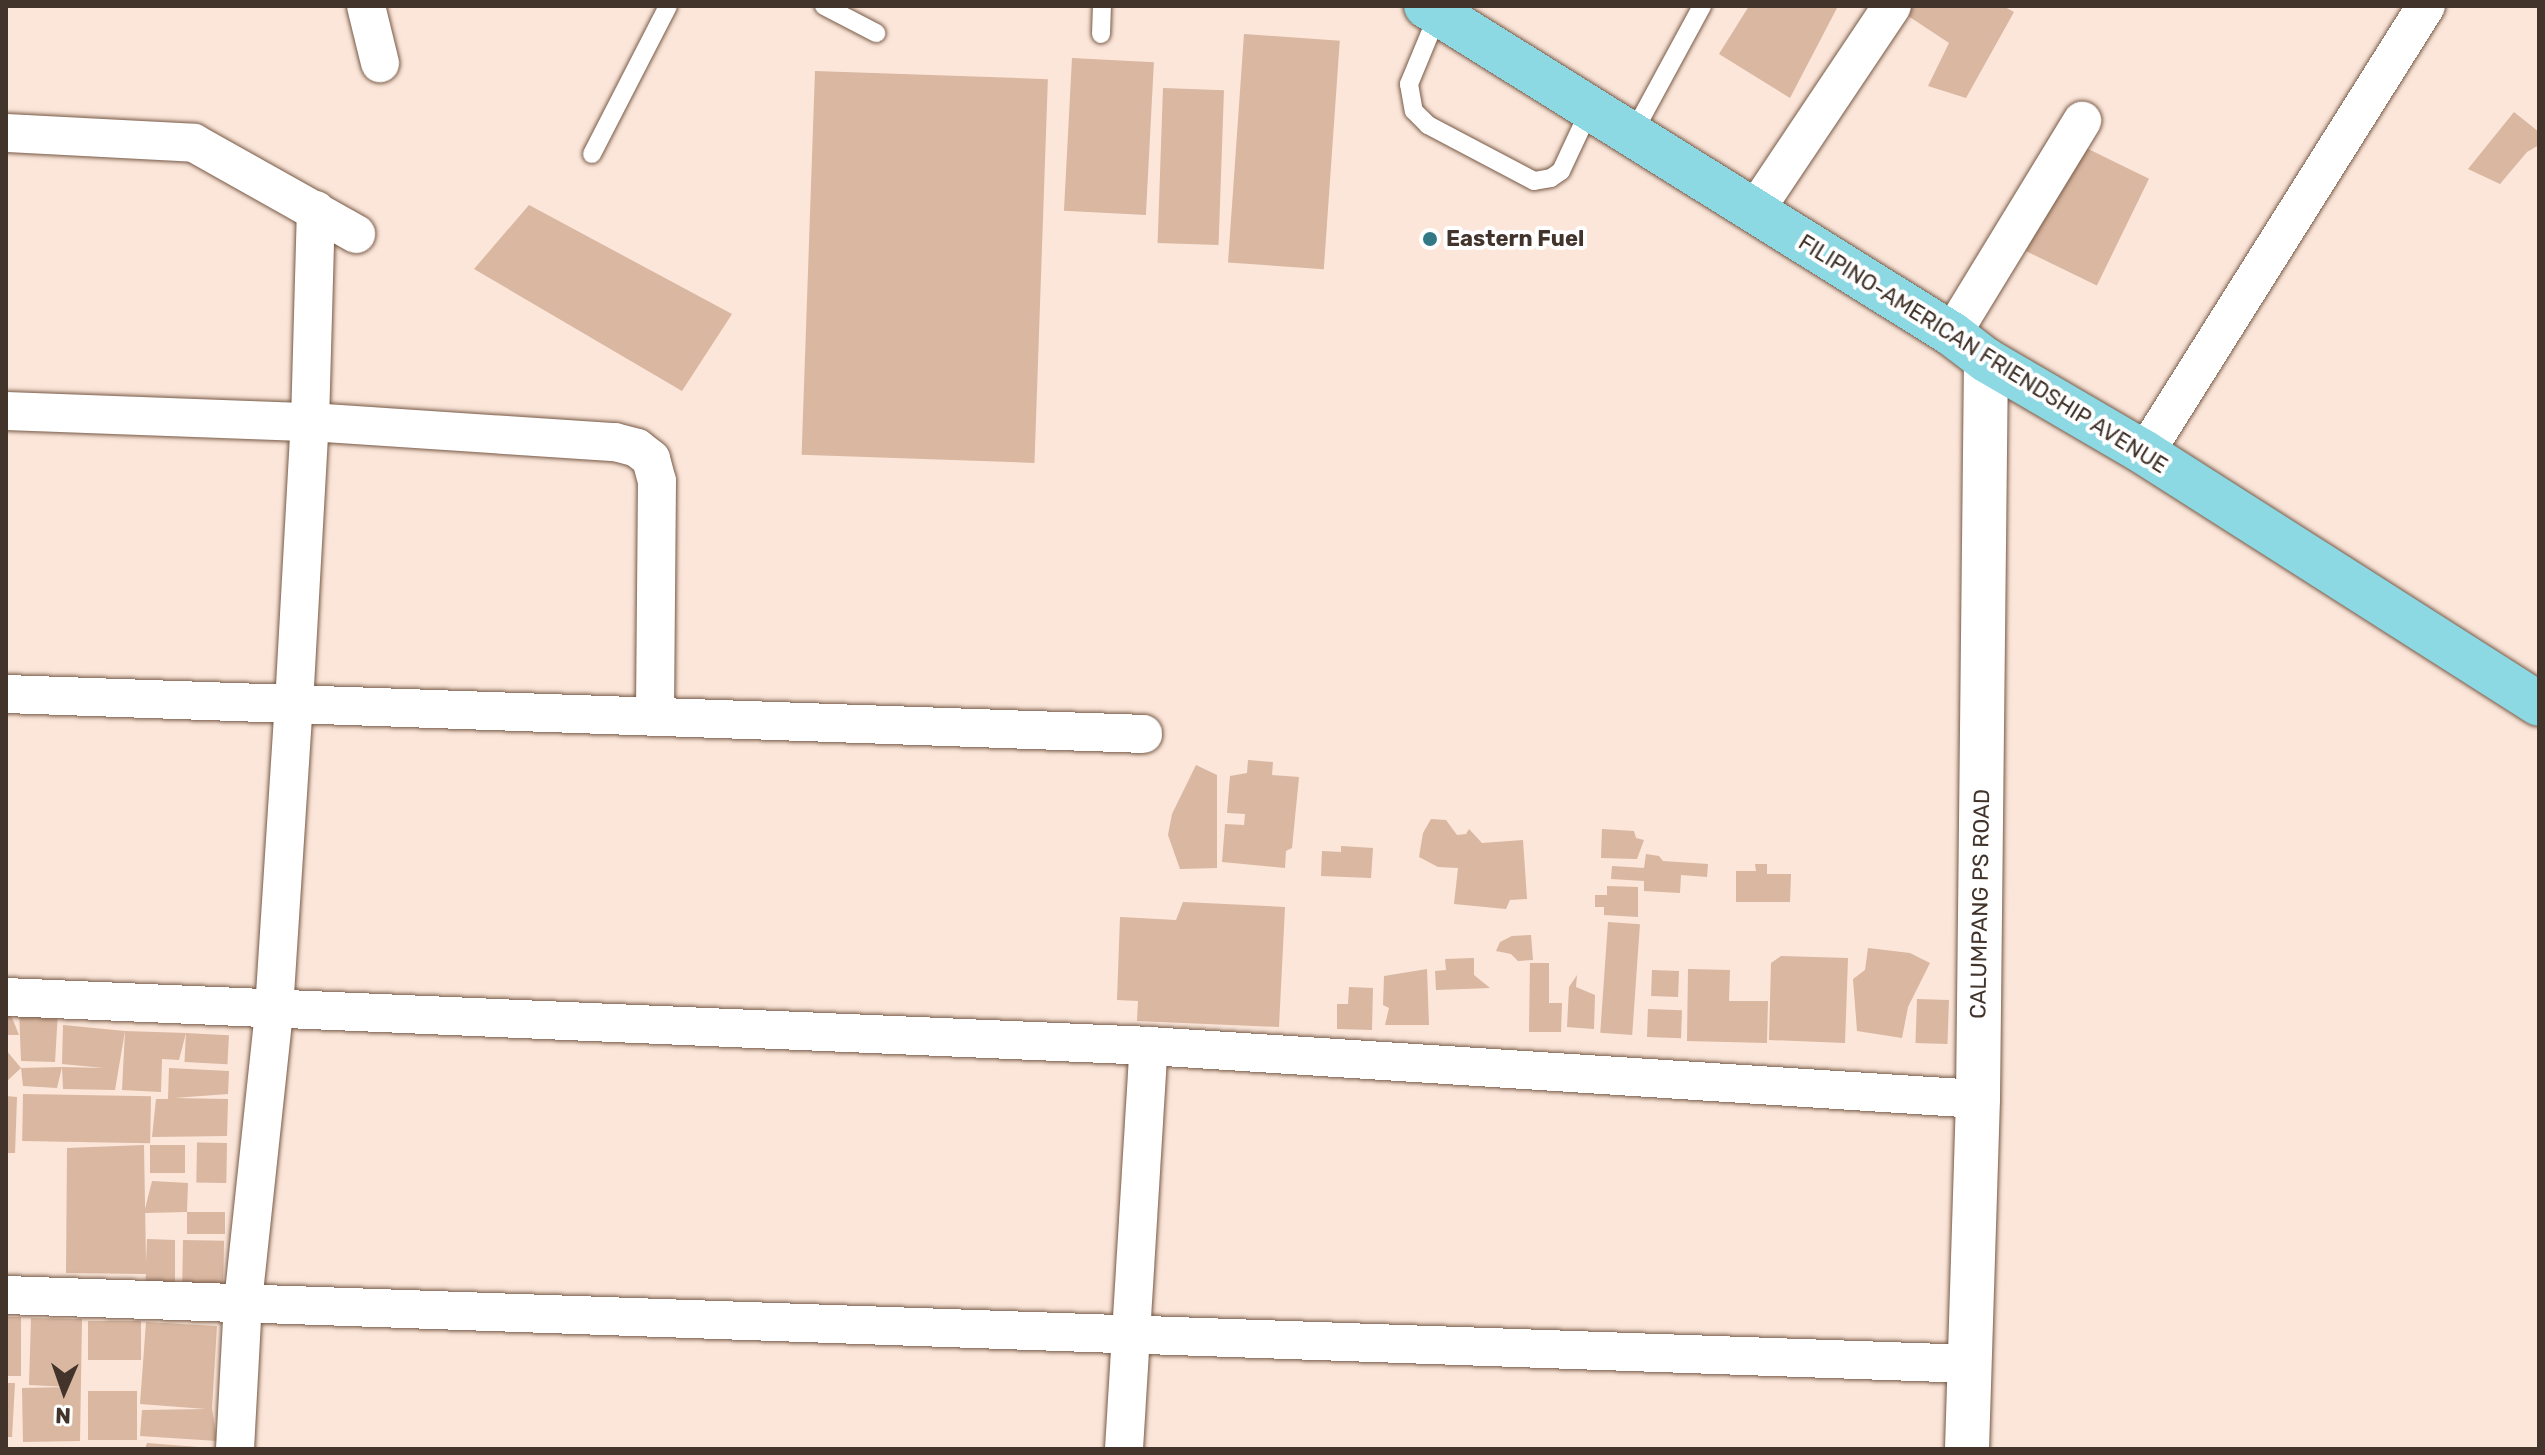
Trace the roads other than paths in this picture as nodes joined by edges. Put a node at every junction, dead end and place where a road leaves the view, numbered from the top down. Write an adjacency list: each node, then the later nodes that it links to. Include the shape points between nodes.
1 (366, 6): 11 (street)
2 (668, 6): 16 (lane)
3 (824, 6): 9 (lane)
4 (1102, 6): 10 (lane)
5 (1702, 6): 15 (lane)
6 (1892, 6): 18 (street)
7 (2426, 6): 23 (street)
8 (1432, 10): 12 (main road, FILIPINO-AMERICAN FRIENDSHIP AVENUE); 12 (lane, via 1409,84 1414,111 1428,125 1534,181 1561,171)
9 (876, 33)
10 (1101, 34)
11 (380, 63)
12 (1590, 109): 15 (main road, FILIPINO-AMERICAN FRIENDSHIP AVENUE)
13 (2082, 121): 20 (street)
14 (6, 133): 17 (street, via 194,143)
15 (1632, 135): 18 (main road, FILIPINO-AMERICAN FRIENDSHIP AVENUE)
16 (592, 154)
17 (316, 210): 19 (street); 22 (street)
18 (1754, 212): 20 (main road, FILIPINO-AMERICAN FRIENDSHIP AVENUE)
19 (356, 234)
20 (1969, 347): 23 (main road, FILIPINO-AMERICAN FRIENDSHIP AVENUE); 32 (street, CALUMPANG PS ROAD)
21 (6, 411): 22 (street)
22 (310, 422): 25 (street); 27 (street, via 615,442 651,459 659,516)
23 (2145, 453): 26 (main road, FILIPINO-AMERICAN FRIENDSHIP AVENUE)
24 (6, 694): 25 (street)
25 (294, 704): 27 (street); 30 (street)
26 (2539, 704)
27 (655, 715): 28 (street)
28 (1143, 734)
29 (6, 997): 30 (street)
30 (274, 1010): 31 (street); 34 (street)
31 (1149, 1046): 32 (street); 35 (street)
32 (1978, 1099): 36 (street, CALUMPANG PS ROAD)
33 (6, 1295): 34 (street)
34 (243, 1302): 35 (street); 37 (street)
35 (1133, 1334): 36 (street); 38 (street)
36 (1971, 1364): 39 (street, CALUMPANG PS ROAD)
37 (235, 1449)
38 (1124, 1449)
39 (1967, 1449)

